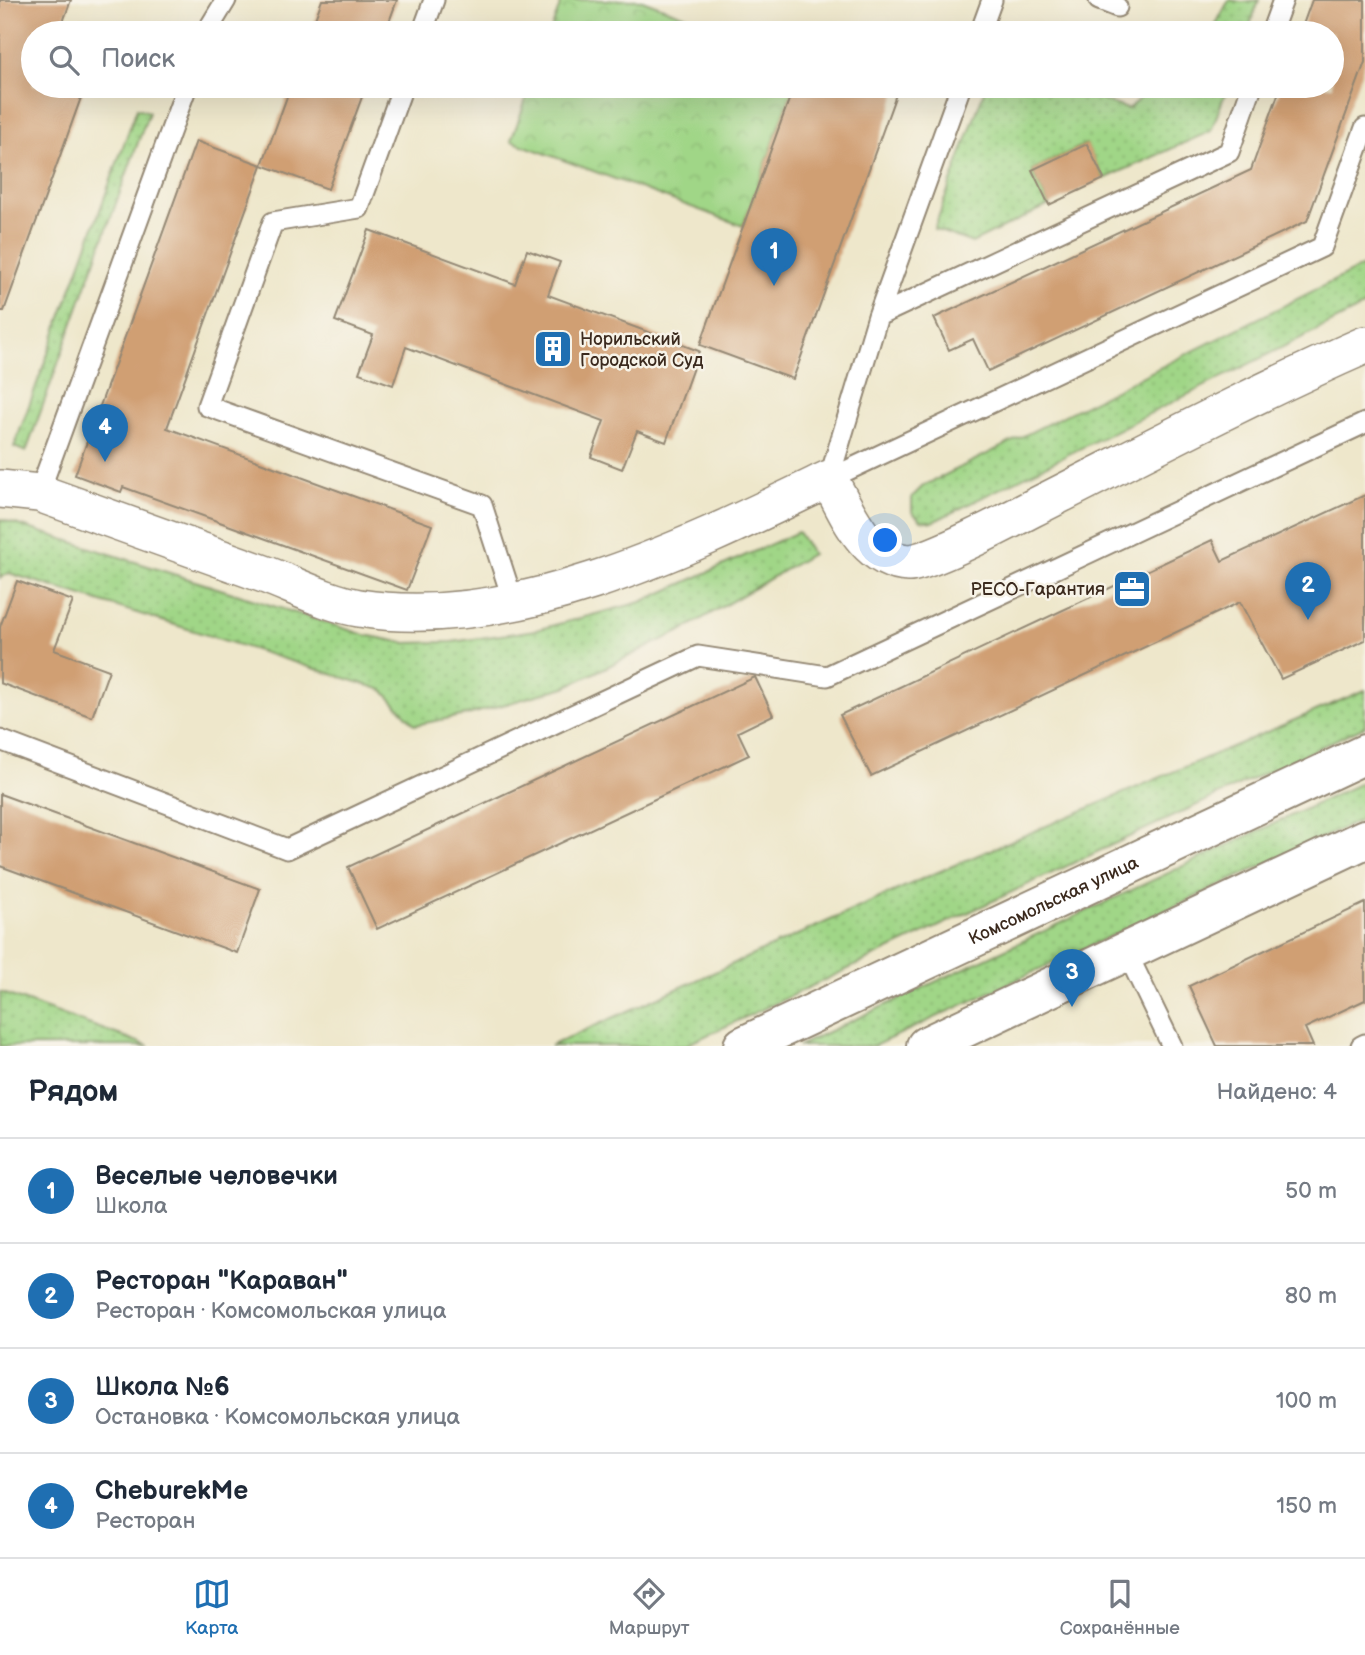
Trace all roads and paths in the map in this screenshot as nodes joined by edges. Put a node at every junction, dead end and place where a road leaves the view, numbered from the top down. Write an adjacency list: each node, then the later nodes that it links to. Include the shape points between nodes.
1 (226, 0): 7 (lane)
2 (434, 0): 8 (lane)
3 (992, 0): 9 (lane)
4 (1098, 0): 6 (lane)
5 (1283, 0): 10 (lane)
6 (1118, 7)
7 (213, 21)
8 (426, 21)
9 (984, 21)
10 (1275, 21)
11 (183, 98): 21 (lane)
12 (399, 98): 22 (lane, via 359,208 273,222 207,406 482,505)
13 (957, 98): 16 (lane)
14 (1248, 98): 16 (lane, via 1229,152)
15 (1365, 128): 19 (lane, via 1322,247)
16 (878, 316): 19 (lane)
17 (1365, 345): 19 (street, via 987,532 911,563 882,555 858,533)
18 (1365, 423): 23 (lane, via 827,676 698,656 287,849)
19 (829, 479): 22 (street, via 588,585)
20 (0, 489): 21 (street)
21 (39, 493): 22 (street, via 358,608 435,611)
22 (513, 601)
23 (0, 740)
24 (1365, 754): 27 (street, Комсомольская улица)
25 (1365, 839): 26 (street)
26 (1126, 951): 28 (street); 29 (lane)
27 (743, 1046)
28 (926, 1046)
29 (1172, 1046)

